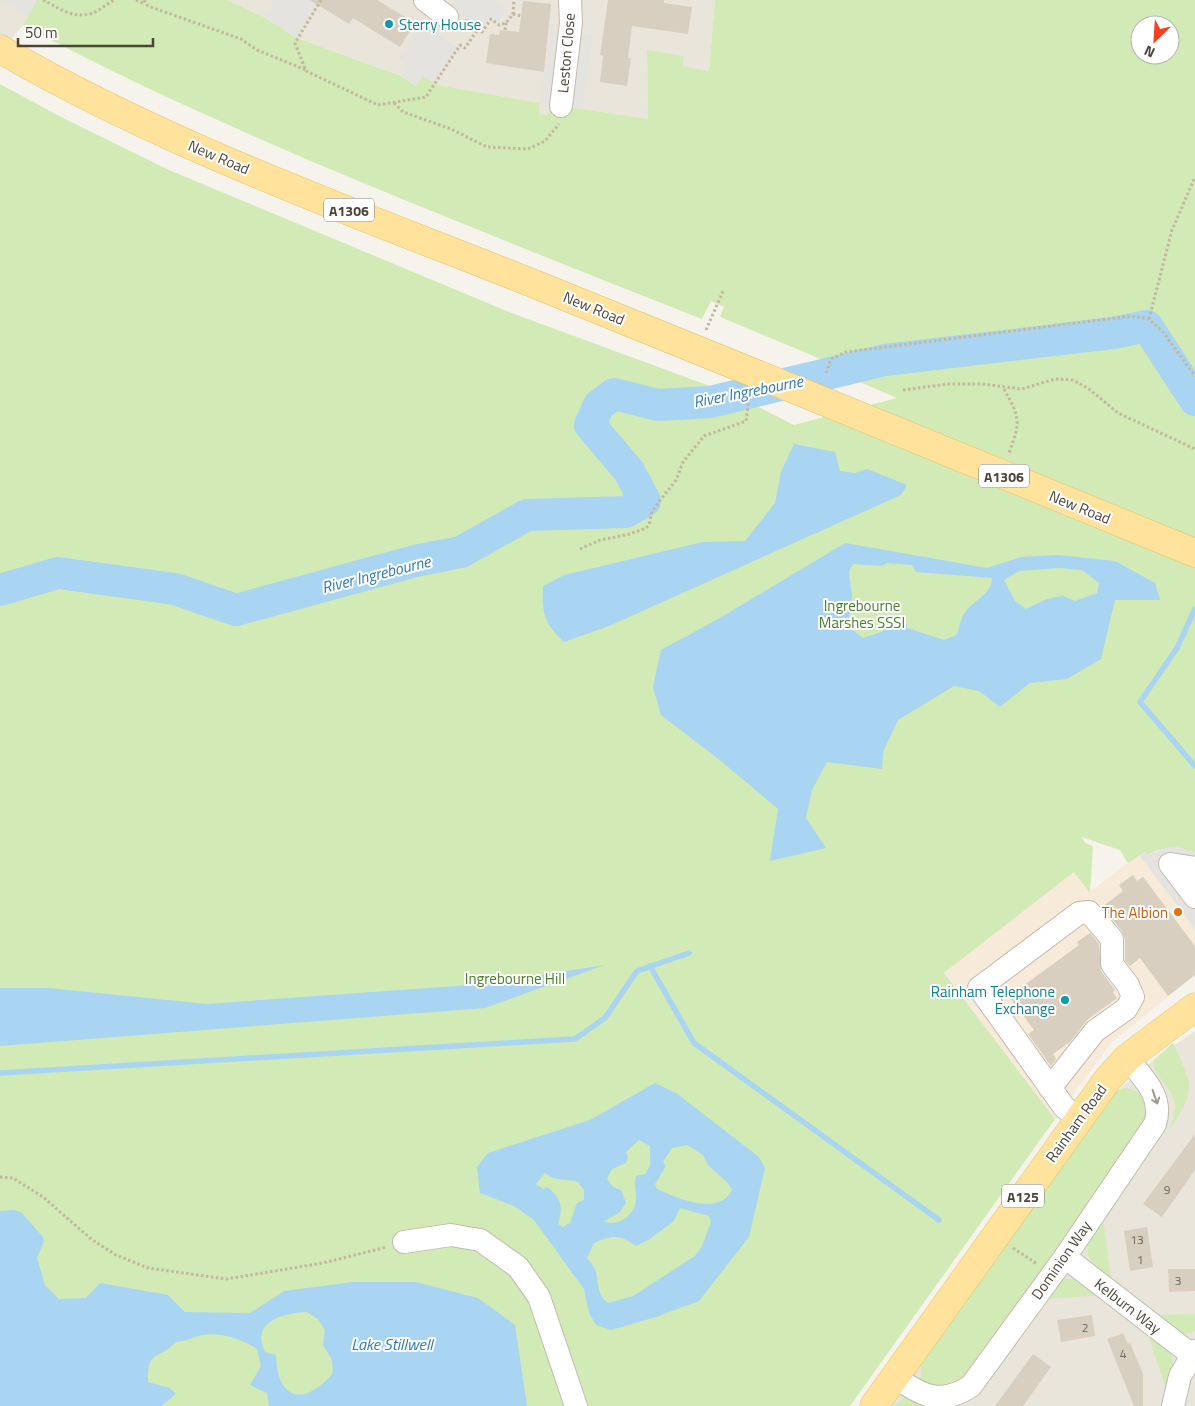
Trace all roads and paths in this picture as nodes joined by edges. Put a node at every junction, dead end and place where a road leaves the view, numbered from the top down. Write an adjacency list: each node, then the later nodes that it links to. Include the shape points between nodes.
1 (43, 0): 2 (path, via 66,13 75,14 92,13)
2 (114, 0)
3 (136, 0): 8 (path)
4 (321, 0): 16 (path, via 294,43)
5 (425, 0): 11 (street)
6 (514, 0): 9 (path)
7 (570, 0): 18 (street, Leston Close, via 571,23)
8 (145, 2): 16 (path, via 241,39 257,50)
9 (513, 14): 10 (path); 12 (path)
10 (521, 16)
11 (455, 18): 13 (path)
12 (506, 24): 13 (path, via 499,25 491,19 482,32); 14 (path)
13 (478, 29): 17 (path, via 465,48 460,45 426,97)
14 (505, 30)
15 (0, 49): 22 (main road, New Road / A1306, via 152,128 273,180)
16 (306, 71): 17 (path, via 378,104)
17 (394, 103): 18 (path, via 403,112 451,129 480,145 528,149 545,141 559,124 564,112)
18 (561, 106)
19 (1195, 177): 21 (path, via 1172,230)
20 (724, 289): 22 (path)
21 (1149, 318): 23 (path, via 1112,318 846,352 831,359); 24 (path)
22 (701, 351): 31 (main road, New Road / A1306)
23 (826, 373)
24 (1195, 376)
25 (1004, 388): 26 (path, via 948,384); 28 (path, via 1018,414); 29 (path, via 1022,389 1055,379 1073,380 1118,414)
26 (903, 390)
27 (749, 399): 30 (path, via 746,421 707,434 683,462 676,480 652,511 646,528 600,540)
28 (1013, 440)
29 (1195, 449)
30 (580, 550)
31 (1195, 553)
32 (1195, 868): 33 (street, via 1170,864)
33 (1195, 897)
34 (1195, 1007): 35 (main road, Rainham Road / A125)
35 (1127, 1058): 37 (main road, Rainham Road / A125); 41 (street, Dominion Way, one-way to 41, via 1154,1091 1158,1109 1155,1124)
36 (1050, 1088): 36 (street, via 979,988 1079,912 1089,912 1112,939 1112,964 1133,997 1126,1009 1095,1031); 37 (street, via 1064,1107)
37 (1078, 1118): 43 (main road, Rainham Road / A125)
38 (0, 1177): 39 (path, via 13,1178 43,1197 91,1240 148,1268 226,1279 323,1263)
39 (404, 1242): 44 (street, via 451,1235 480,1240 518,1267 539,1297)
40 (1006, 1243): 41 (path)
41 (1059, 1265): 42 (street, Kelburn Way); 43 (street, Dominion Way, via 962,1394 943,1400 928,1398)
42 (1193, 1353): 46 (street, via 1180,1376)
43 (894, 1376): 45 (main road, Rainham Road / A125)
44 (576, 1406)
45 (874, 1406)
46 (1172, 1406)

